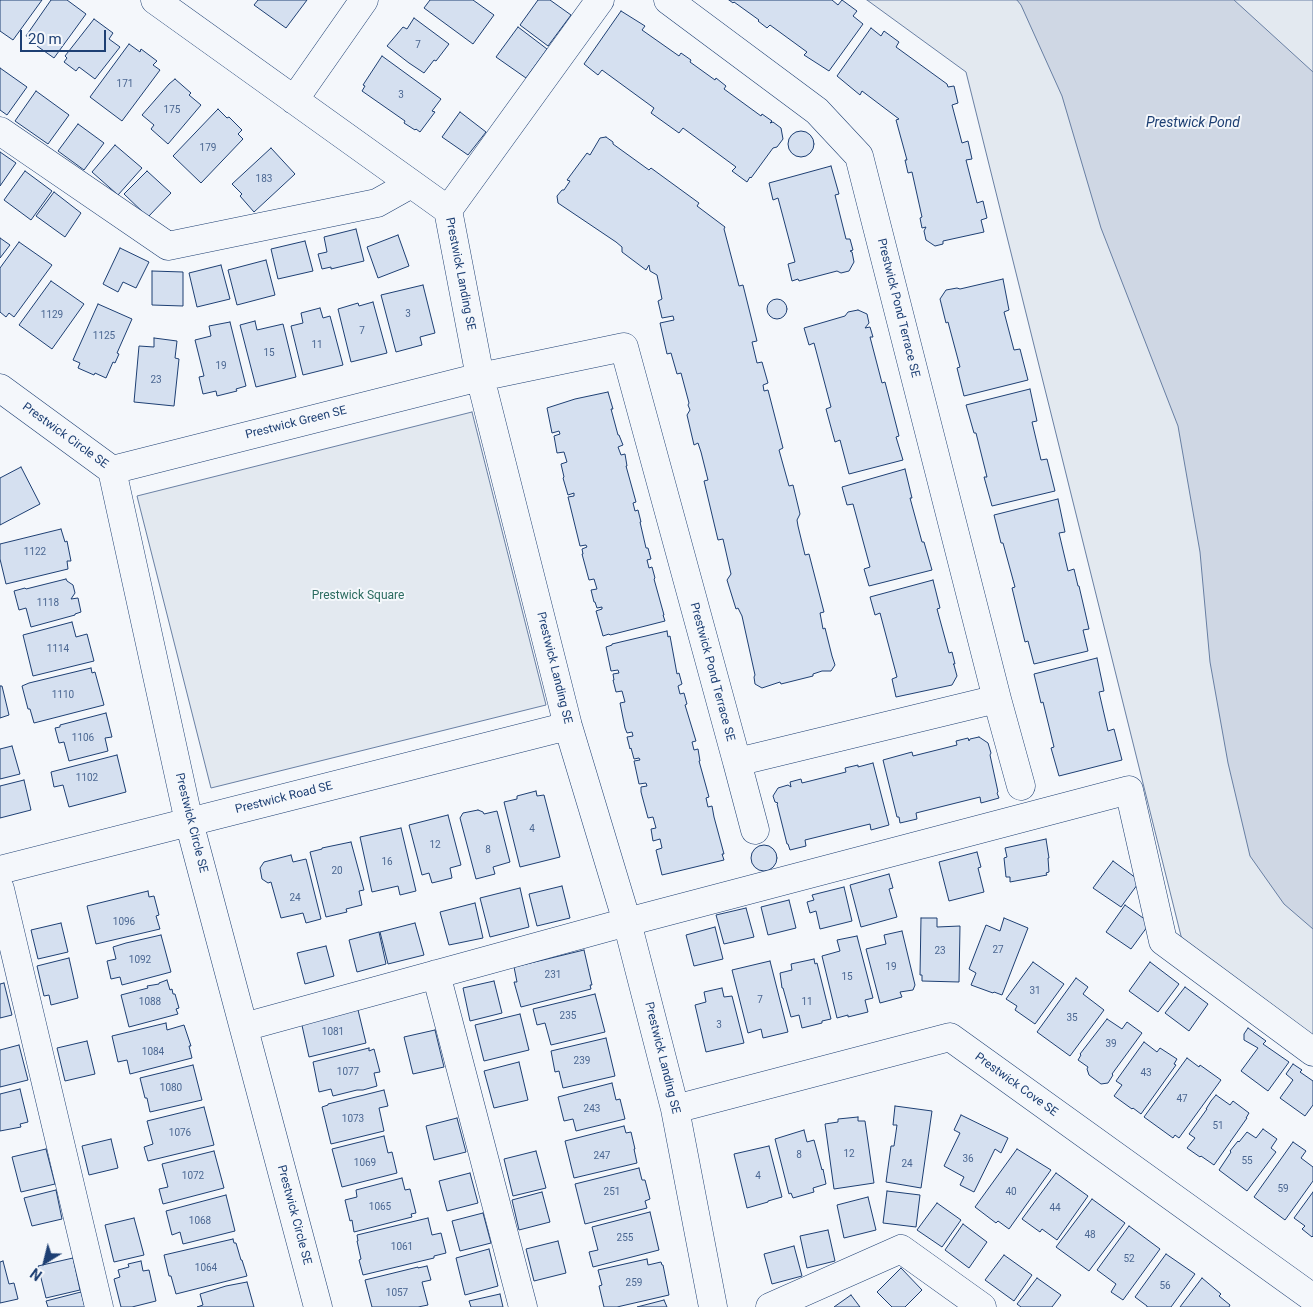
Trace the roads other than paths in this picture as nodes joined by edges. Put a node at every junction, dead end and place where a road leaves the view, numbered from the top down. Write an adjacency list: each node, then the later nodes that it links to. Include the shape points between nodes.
1 (155, 0): 5 (street, Prestwick Landing SE)
2 (364, 0): 5 (street)
3 (600, 0): 8 (street)
4 (668, 0): 12 (street, Prestwick Pond Terrace SE, via 817,111 859,156)
5 (294, 100): 7 (street, Prestwick Landing SE)
6 (0, 131): 7 (street, via 168,246 377,203)
7 (411, 184): 8 (street, Prestwick Landing SE)
8 (448, 210): 9 (street, Prestwick Landing SE)
9 (480, 377): 11 (street, Prestwick Green SE); 13 (street, Prestwick Landing SE); 14 (street, Prestwick Pond Terrace SE, via 624,347)
10 (0, 388): 11 (street, Prestwick Circle SE)
11 (112, 470): 16 (street, Prestwick Circle SE)
12 (998, 699): 14 (street); 15 (street, Prestwick Pond Terrace SE)
13 (568, 726): 16 (street, Prestwick Road SE); 20 (street, Prestwick Landing SE)
14 (737, 762): 17 (street, Prestwick Pond Terrace SE)
15 (1021, 786)
16 (189, 822): 18 (street, Prestwick Road SE); 22 (street, Prestwick Circle SE)
17 (754, 830)
18 (0, 870)
19 (0, 889): 26 (street)
20 (627, 922): 21 (street); 23 (street, via 1129,790 1163,941); 24 (street, Prestwick Landing SE)
21 (436, 974): 22 (street); 28 (street)
22 (244, 1027): 27 (street, Prestwick Circle SE)
23 (1313, 1052)
24 (675, 1108): 25 (street, Prestwick Cove SE, via 950,1037); 29 (street, Prestwick Landing SE)
25 (1313, 1298)
26 (99, 1307)
27 (318, 1307)
28 (524, 1307)
29 (712, 1307)
30 (770, 1307): 31 (street, via 901,1249)
31 (982, 1307)

